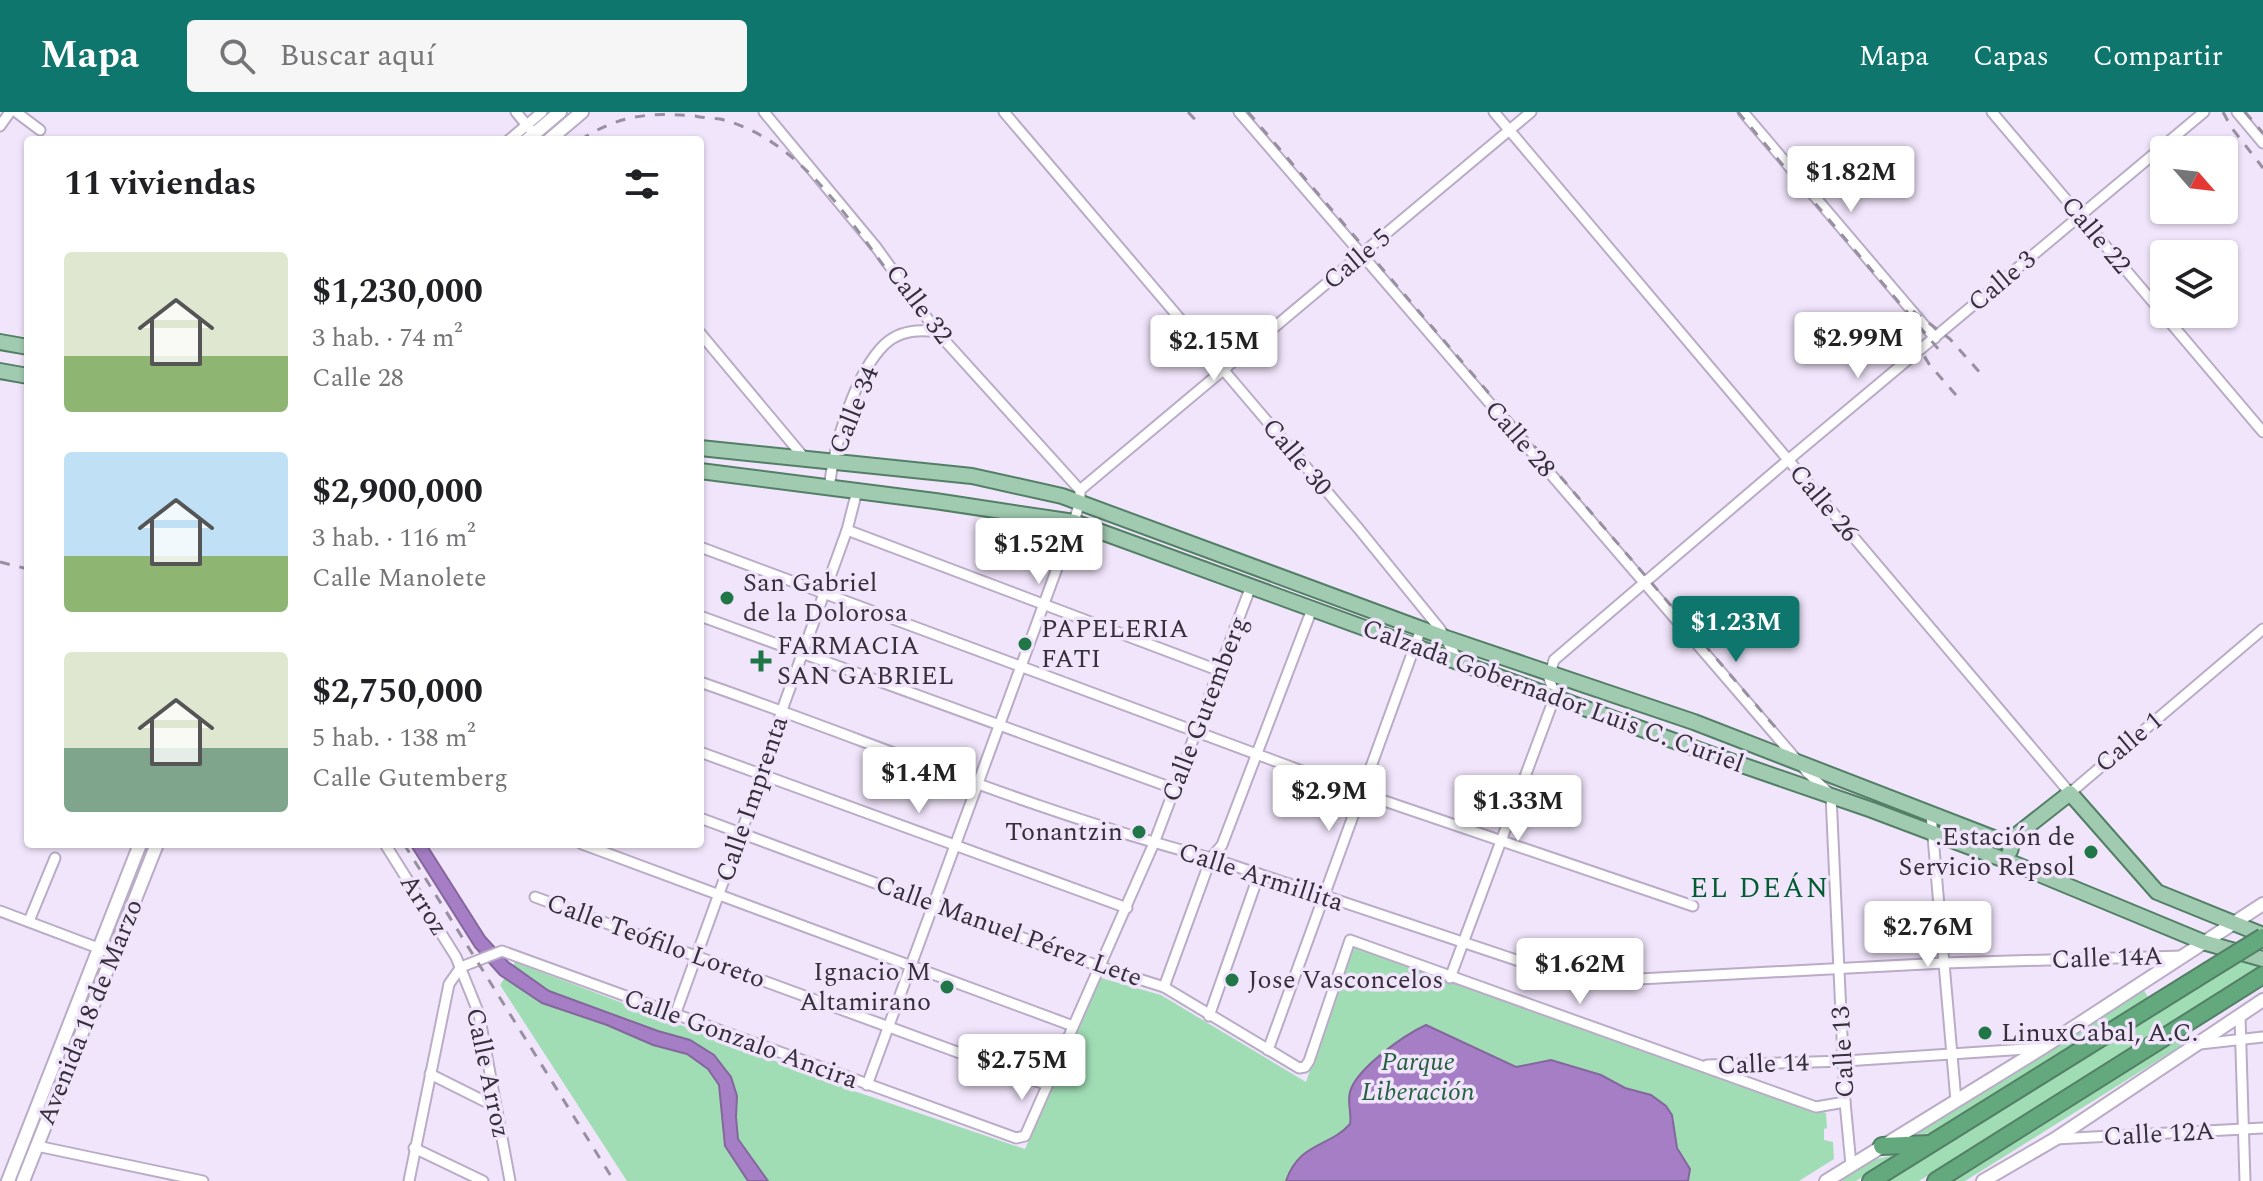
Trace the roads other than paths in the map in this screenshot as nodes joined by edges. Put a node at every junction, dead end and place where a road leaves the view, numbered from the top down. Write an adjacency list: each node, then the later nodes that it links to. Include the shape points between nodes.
1 (13, 112): 15 (street); 16 (street)
2 (516, 112): 18 (street)
3 (542, 112): 18 (street)
4 (560, 112): 18 (main road)
5 (582, 112): 19 (main road)
6 (764, 112): 23 (street, Calle 32, via 876,247)
7 (1004, 112): 29 (street, Calle 30)
8 (1239, 112): 22 (street, Calle 28)
9 (1494, 112): 17 (street, Calle 26)
10 (1531, 112): 17 (street, Calle 5)
11 (1743, 112): 25 (street)
12 (1992, 112): 21 (street, Calle 22)
13 (2204, 112): 21 (street, Calle 3)
14 (2237, 112): 20 (street)
15 (0, 126)
16 (40, 130)
17 (1509, 131): 22 (street, Calle 5); 33 (street, Calle 26)
18 (532, 135)
19 (554, 136)
20 (2263, 143)
21 (2080, 216): 25 (street, Calle 3); 31 (street, Calle 22)
22 (1361, 256): 29 (street, Calle 5); 43 (street, Calle 28)
23 (937, 332): 35 (street, Calle 34, via 906,332 876,355 844,419); 39 (street, Calle 32)
24 (704, 338): 34 (street)
25 (1935, 338): 33 (street, Calle 3)
26 (0, 342): 27 (main road)
27 (24, 346)
28 (0, 371): 30 (main road)
29 (1225, 371): 39 (street, Calle 5); 51 (street, Calle 30)
30 (24, 375)
31 (2263, 432)
32 (704, 448): 34 (main road, Calzada Gobernador Luis C. Curiel)
33 (1788, 460): 43 (street, Calle 3); 70 (street, Calle 26)
34 (807, 461): 35 (main road, Calzada Gobernador Luis C. Curiel)
35 (832, 463): 37 (street, Calle 34); 39 (main road, Calzada Gobernador Luis C. Curiel, via 972,476)
36 (704, 472): 37 (main road, Calzada Gobernador Luis C. Curiel)
37 (829, 488): 38 (main road, Calzada Gobernador Luis C. Curiel)
38 (857, 491): 40 (main road, Calzada Gobernador Luis C. Curiel); 41 (street, Calle Imprenta)
39 (1080, 496): 40 (street); 49 (main road, Calzada Gobernador Luis C. Curiel)
40 (1074, 522): 44 (main road, Calzada Gobernador Luis C. Curiel); 46 (street)
41 (847, 530): 45 (street, Calle Imprenta); 46 (street)
42 (704, 548): 45 (street)
43 (1644, 583): 57 (street, Calle 3, via 1554,660); 65 (street, Calle 28)
44 (1251, 586): 47 (main road, Calzada Gobernador Luis C. Curiel); 56 (street, Calle Gutemberg)
45 (824, 592): 53 (street, Calle Imprenta); 55 (street)
46 (1043, 605): 55 (street); 56 (street)
47 (1312, 609): 52 (main road, Calzada Gobernador Luis C. Curiel); 64 (street)
48 (704, 617): 53 (street)
49 (1421, 629): 51 (main road, Calzada Gobernador Luis C. Curiel); 52 (street)
50 (2263, 629): 70 (street, Calle 1)
51 (1446, 638): 54 (street, Calle 30); 57 (main road, Calzada Gobernador Luis C. Curiel)
52 (1414, 645): 54 (main road, Calzada Gobernador Luis C. Curiel); 69 (street)
53 (803, 652): 60 (street, Calle Imprenta); 61 (street)
54 (1459, 662): 59 (main road, Calzada Gobernador Luis C. Curiel)
55 (1020, 667): 61 (street); 62 (street)
56 (1220, 671): 62 (street, Calle Gutemberg)
57 (1550, 672): 59 (street); 65 (main road, Calzada Gobernador Luis C. Curiel)
58 (704, 683): 60 (street, Calle Armillita)
59 (1555, 696): 71 (main road, Calzada Gobernador Luis C. Curiel); 76 (street)
60 (782, 710): 66 (street, Calle Imprenta); 67 (street, Calle Armillita)
61 (999, 725): 67 (street); 68 (street)
62 (1196, 732): 64 (street); 68 (street, Calle Gutemberg)
63 (704, 753): 66 (street)
64 (1256, 754): 69 (street); 85 (street, via 1222,845)
65 (1802, 766): 71 (street, Calle 28); 72 (main road, Calzada Gobernador Luis C. Curiel)
66 (762, 775): 74 (street, Calle Imprenta); 79 (street)
67 (977, 784): 78 (street, Calle Armillita); 79 (street)
68 (1175, 789): 78 (street, Calle Gutemberg)
69 (1361, 793): 76 (street); 88 (street)
70 (2070, 793): 77 (main road, Calle 1); 97 (main road, Calle 26, via 2157,892)
71 (1831, 795): 75 (main road, Calzada Gobernador Luis C. Curiel); 110 (street, Calle 13)
72 (1931, 814): 75 (street); 77 (main road, Calzada Gobernador Luis C. Curiel)
73 (704, 819): 74 (street, Calle Manuel Pérez Lete)
74 (741, 833): 89 (street, Calle Imprenta); 91 (street, Calle Manuel Pérez Lete)
75 (1933, 833): 86 (main road, Calzada Gobernador Luis C. Curiel); 106 (street)
76 (1501, 841): 93 (street); 100 (street)
77 (2012, 842): 86 (main road)
78 (1154, 843): 85 (street, Calle Armillita); 94 (street, Calle Gutemberg)
79 (955, 845): 91 (street); 94 (street)
80 (138, 848): 101 (main road, Avenida 18 de Marzo)
81 (155, 848): 102 (main road, Avenida 18 de Marzo)
82 (387, 848): 107 (street, Arroz)
83 (592, 848): 89 (street)
84 (55, 858): 96 (street)
85 (1211, 858): 87 (street, Calle Armillita); 113 (street)
86 (2010, 862): 99 (main road, Calzada Gobernador Luis C. Curiel)
87 (1259, 874): 88 (street, Calle Armillita); 116 (street)
88 (1324, 895): 100 (street, Calle Armillita); 124 (street)
89 (718, 896): 103 (street, Calle Imprenta); 108 (street)
90 (535, 897): 103 (street, Calle Teófilo Loreto)
91 (933, 904): 108 (street); 109 (street, Calle Manuel Pérez Lete)
92 (2263, 904): 97 (main road)
93 (1693, 906)
94 (1127, 908): 109 (street, Calle Gutemberg)
95 (0, 911): 96 (street)
96 (29, 921): 101 (street)
97 (2231, 923): 98 (main road); 99 (main road)
98 (2263, 936): 139 (highway, bridge)
99 (2203, 942): 104 (main road); 105 (main road, Calzada Gobernador Luis C. Curiel)
100 (1463, 944): 110 (street, Calle Armillita, via 1582,982); 112 (street)
101 (99, 948): 102 (street); 145 (main road, Avenida 18 de Marzo)
102 (114, 954): 140 (main road, Avenida 18 de Marzo)
103 (696, 956): 115 (street, Calle Imprenta); 119 (street, Calle Teófilo Loreto)
104 (2183, 956): 106 (street, Calle 14A); 123 (main road)
105 (2263, 959)
106 (1944, 963): 110 (street, Calle 14A); 125 (street)
107 (461, 967): 115 (street, Calle Gonzalo Ancira, via 502,951); 129 (street, via 449,984); 134 (street, Calle Arroz, via 479,1014)
108 (910, 967): 118 (street); 119 (street)
109 (1101, 967): 113 (street, Calle Manuel Pérez Lete); 118 (street, Calle Gutemberg)
110 (1839, 968): 126 (street, Calle 13)
111 (2263, 975): 153 (highway)
112 (1450, 978): 127 (street, Calle 14); 128 (street, Calle 14, via 1350,940)
113 (1164, 987): 116 (street, Calle Manuel Pérez Lete)
114 (2263, 1000): 117 (main road)
115 (675, 1015): 130 (street, Calle Gonzalo Ancira)
116 (1209, 1016): 124 (street, Calle Manuel Pérez Lete)
117 (2240, 1017): 121 (street); 122 (main road)
118 (1073, 1026): 131 (street, Calle Gutemberg)
119 (888, 1027): 130 (street); 131 (street, Calle Teófilo Loreto)
120 (2263, 1037): 121 (street)
121 (2240, 1038): 122 (street); 136 (street)
122 (2200, 1044): 138 (main road)
123 (2042, 1048): 125 (street, Calle 14); 132 (main road)
124 (1268, 1050): 128 (street, Calle Manuel Pérez Lete)
125 (1952, 1054): 126 (street, Calle 14); 132 (street)
126 (1845, 1061): 127 (street, Calle 14); 133 (street, Calle 13)
127 (1700, 1066): 133 (street, via 1816,1107)
128 (1305, 1067)
129 (430, 1074): 134 (street); 142 (street)
130 (867, 1085): 137 (street, Calle Gonzalo Ancira)
131 (1047, 1085): 137 (street, Calle Gutemberg)
132 (1956, 1101): 141 (main road)
133 (1845, 1102): 143 (street, Calle 13)
134 (496, 1107): 150 (street, Calle Arroz)
135 (2263, 1128): 136 (street, Calle 12A)
136 (2242, 1129): 138 (street, Calle 12A); 155 (street)
137 (1022, 1138)
138 (2055, 1139): 154 (main road)
139 (1931, 1144): 141 (highway); 152 (highway)
140 (37, 1146): 144 (street); 146 (main road, Avenida 18 de Marzo)
141 (1882, 1146): 143 (main road)
142 (414, 1148): 148 (street); 149 (street)
143 (1851, 1165): 151 (main road)
144 (167, 1177): 147 (street)
145 (8, 1181)
146 (23, 1181)
147 (203, 1181)
148 (409, 1181)
149 (483, 1181)
150 (510, 1181)
151 (1826, 1181)
152 (1871, 1181)
153 (1936, 1181)
154 (1983, 1181)
155 (2245, 1181)

